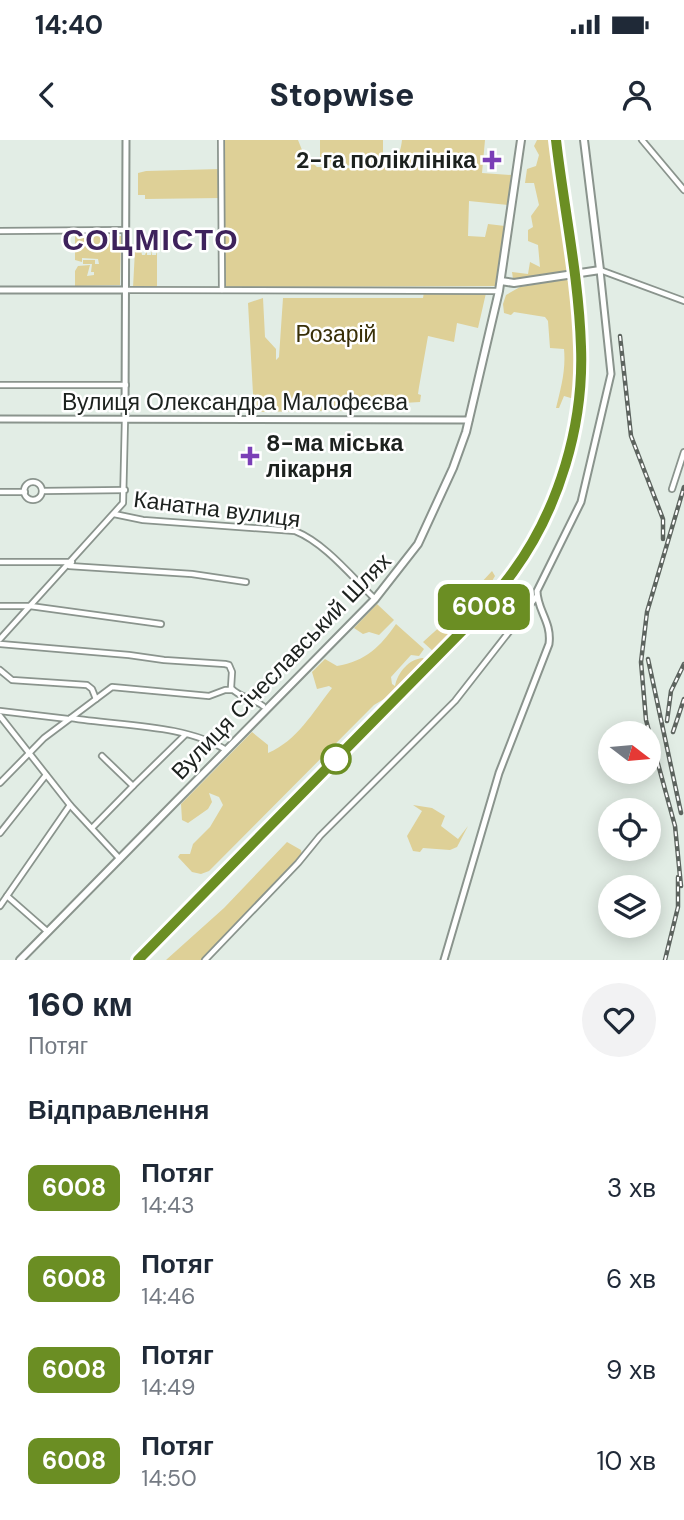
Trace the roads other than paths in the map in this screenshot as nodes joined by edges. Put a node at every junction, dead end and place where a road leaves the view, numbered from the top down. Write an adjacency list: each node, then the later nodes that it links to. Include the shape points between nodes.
1 (126, 140): 7 (street)
2 (221, 140): 13 (street)
3 (521, 140): 10 (main road, Вулиця Січеславський Шлях)
4 (584, 140): 9 (main road)
5 (642, 140): 6 (street)
6 (684, 190)
7 (126, 230): 8 (street); 12 (street)
8 (0, 231)
9 (600, 270): 10 (main road); 15 (street); 33 (street, via 611,374 581,502)
10 (501, 281): 14 (main road, Вулиця Січеславський Шлях)
11 (0, 290): 12 (street)
12 (126, 290): 13 (street); 17 (street)
13 (222, 290): 14 (street)
14 (499, 291): 20 (main road, Вулиця Січеславський Шлях)
15 (684, 302)
16 (0, 385): 17 (street)
17 (127, 385): 19 (street)
18 (0, 419): 19 (street, Вулиця Олександра Малофєєва)
19 (125, 419): 20 (street, Вулиця Олександра Малофєєва); 23 (street)
20 (469, 420): 34 (main road, Вулиця Січеславський Шлях, via 424,532)
21 (684, 452): 22 (street)
22 (672, 489)
23 (125, 490): 24 (street); 27 (street, via 123,503)
24 (42, 491): 26 (street, via 32,500); 26 (street, via 33,482)
25 (0, 492): 26 (street)
26 (25, 492)
27 (114, 514): 28 (street); 34 (street, Канатна вулиця, via 295,531 308,537)
28 (77, 556): 30 (street); 31 (street)
29 (0, 562): 30 (street)
30 (70, 564): 31 (street); 36 (street)
31 (78, 567): 32 (street)
32 (246, 582)
33 (537, 596): 60 (street, via 456,701 320,836); 61 (street, via 548,624 549,645 499,773)
34 (376, 599): 46 (main road, Вулиця Січеславський Шлях)
35 (0, 606): 36 (street)
36 (30, 606): 37 (street); 38 (street)
37 (161, 624)
38 (0, 642): 40 (street, via 225,664 231,668)
39 (0, 670): 41 (street, via 12,680 87,685)
40 (233, 690): 41 (street, via 209,696 112,687); 42 (street)
41 (96, 699): 44 (street)
42 (262, 706)
43 (0, 714): 44 (street); 47 (street)
44 (69, 718): 45 (street); 47 (street)
45 (185, 735): 46 (street); 51 (street)
46 (226, 750): 55 (main road, Вулиця Січеславський Шлях)
47 (29, 754): 49 (street); 50 (street)
48 (102, 756): 51 (street)
49 (46, 775): 52 (street); 54 (street)
50 (0, 783)
51 (133, 786): 53 (street)
52 (70, 805): 53 (street); 56 (street)
53 (92, 828): 55 (street)
54 (0, 833)
55 (119, 858): 58 (main road, Вулиця Січеславський Шлях)
56 (7, 896): 57 (street); 58 (street)
57 (0, 906)
58 (48, 932): 59 (main road, Вулиця Січеславський Шлях)
59 (20, 960)
60 (205, 960)
61 (444, 960)

